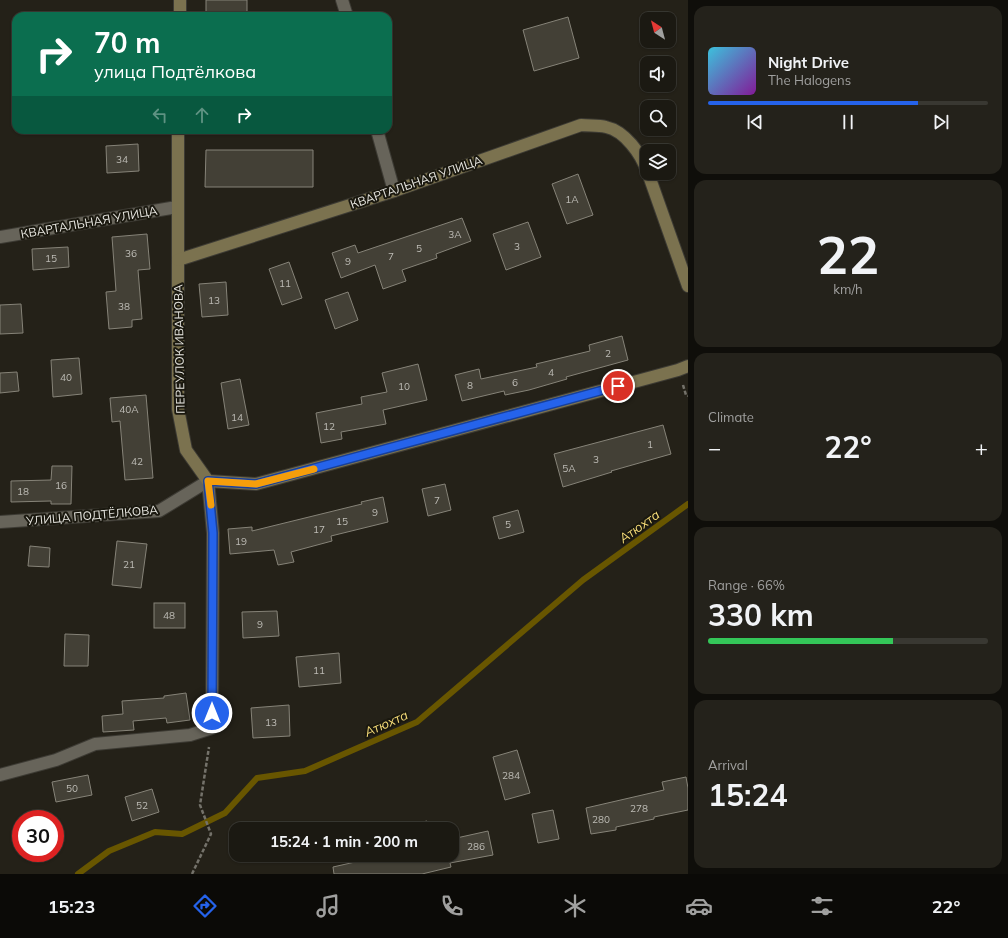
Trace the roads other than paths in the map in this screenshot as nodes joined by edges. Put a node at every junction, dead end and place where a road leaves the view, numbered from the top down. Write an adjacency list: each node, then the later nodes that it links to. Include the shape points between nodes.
1 (180, 0): 3 (main road)
2 (342, 0): 4 (street)
3 (180, 12)
4 (345, 12)
5 (178, 134): 10 (main road, ПЕРЕУЛОК ИВАНОВА)
6 (378, 134): 9 (street)
7 (640, 159): 9 (main road, КВАРТАЛЬНАЯ УЛИЦА, via 628,140 607,127 581,125)
8 (650, 180): 13 (main road, КВАРТАЛЬНАЯ УЛИЦА)
9 (394, 191): 12 (main road, КВАРТАЛЬНАЯ УЛИЦА)
10 (177, 207): 11 (street, КВАРТАЛЬНАЯ УЛИЦА); 12 (main road, ПЕРЕУЛОК ИВАНОВА)
11 (0, 237)
12 (178, 260): 15 (main road, ПЕРЕУЛОК ИВАНОВА, via 178,409 186,450)
13 (688, 286)
14 (688, 366): 15 (main road, via 256,484)
15 (208, 481): 16 (street, УЛИЦА ПОДТЁЛКОВА, via 159,511); 17 (street, ПЕРЕУЛОК ИВАНОВА, via 213,533 212,728 190,735 95,744 56,760)
16 (0, 522)
17 (0, 775)

